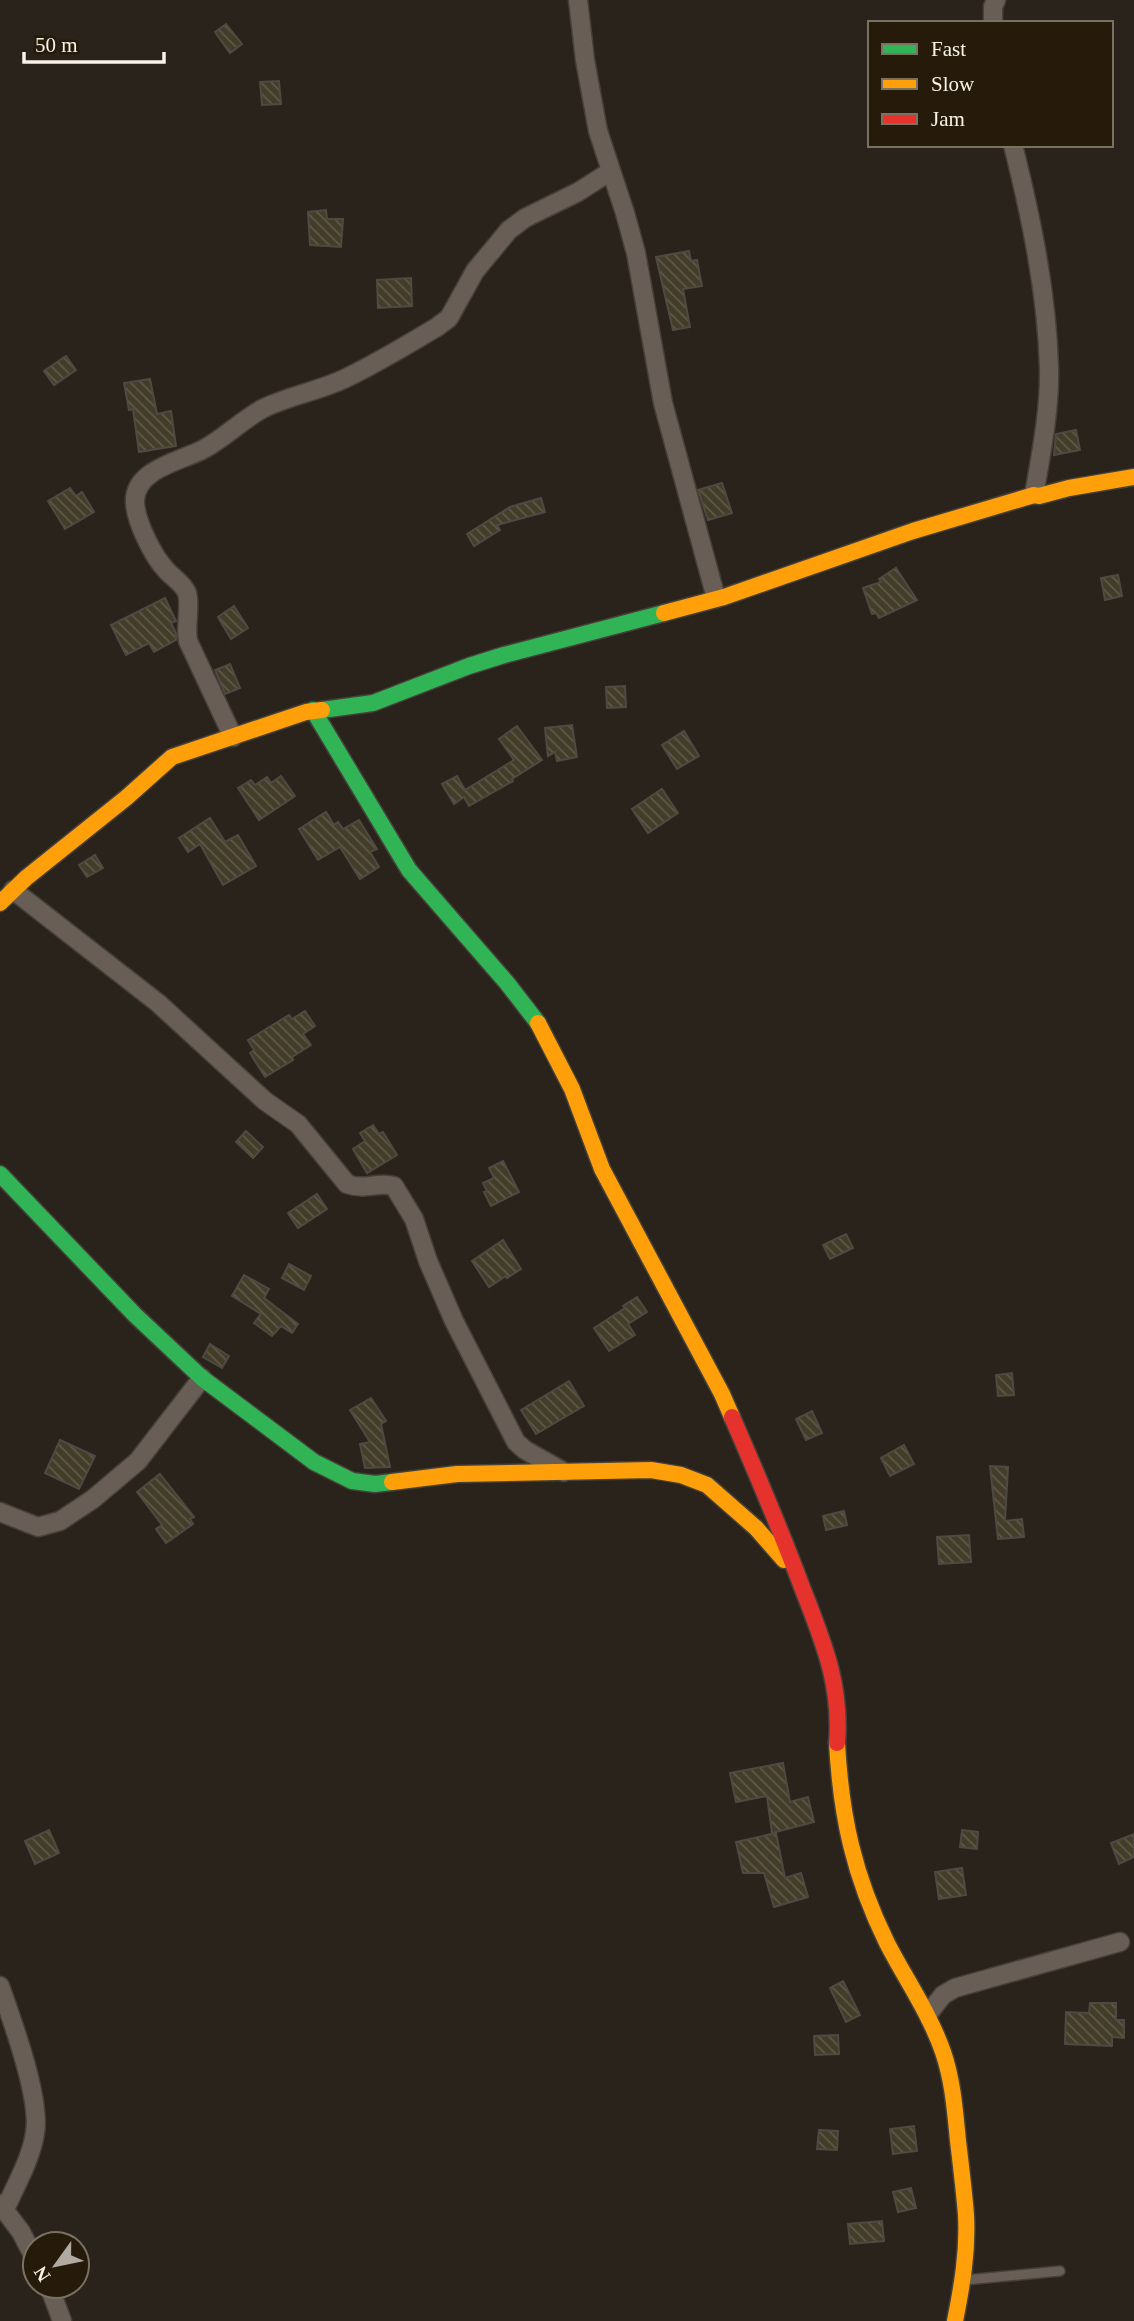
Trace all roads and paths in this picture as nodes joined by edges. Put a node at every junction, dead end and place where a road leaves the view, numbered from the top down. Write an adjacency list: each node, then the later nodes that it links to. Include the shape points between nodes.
1 (578, 0): 5 (street, via 590,93)
2 (996, 0): 3 (street)
3 (993, 21)
4 (1014, 147): 7 (street, via 1036,254 1049,370)
5 (611, 171): 8 (street, via 636,253 663,403); 10 (street, via 509,230 475,271 449,318 437,327 344,379 263,409 203,450 153,472 139,485 135,501 138,518 157,559 183,585 188,599 188,641)
6 (1134, 477): 7 (street)
7 (1034, 495): 8 (street)
8 (716, 598): 9 (street, via 468,666 373,703)
9 (313, 710): 10 (street); 17 (street, via 409,870 538,1023 572,1089 602,1169 722,1394)
10 (233, 737): 11 (street, via 165,761)
11 (13, 890): 12 (street); 15 (street, via 158,1003 265,1101 298,1124 347,1184 358,1188 394,1186 414,1219 454,1321 516,1442)
12 (0, 903)
13 (0, 1174): 14 (street)
14 (202, 1378): 15 (street, via 314,1462 352,1481 375,1484 457,1474); 16 (street, via 138,1461 60,1521 38,1527)
15 (568, 1473): 17 (street, via 651,1470 707,1485 773,1545)
16 (0, 1512)
17 (796, 1574): 20 (street, via 836,1688 842,1801 853,1859 870,1906)
18 (1120, 1942): 20 (street, via 955,1989 943,1995)
19 (0, 1986): 21 (street, via 32,2093 36,2130)
20 (928, 2014): 24 (street, via 952,2085 965,2217)
21 (3, 2207): 22 (street)
22 (21, 2236)
23 (1060, 2271): 24 (lane)
24 (963, 2280): 27 (street)
25 (54, 2300): 26 (street)
26 (62, 2321)
27 (955, 2321)

